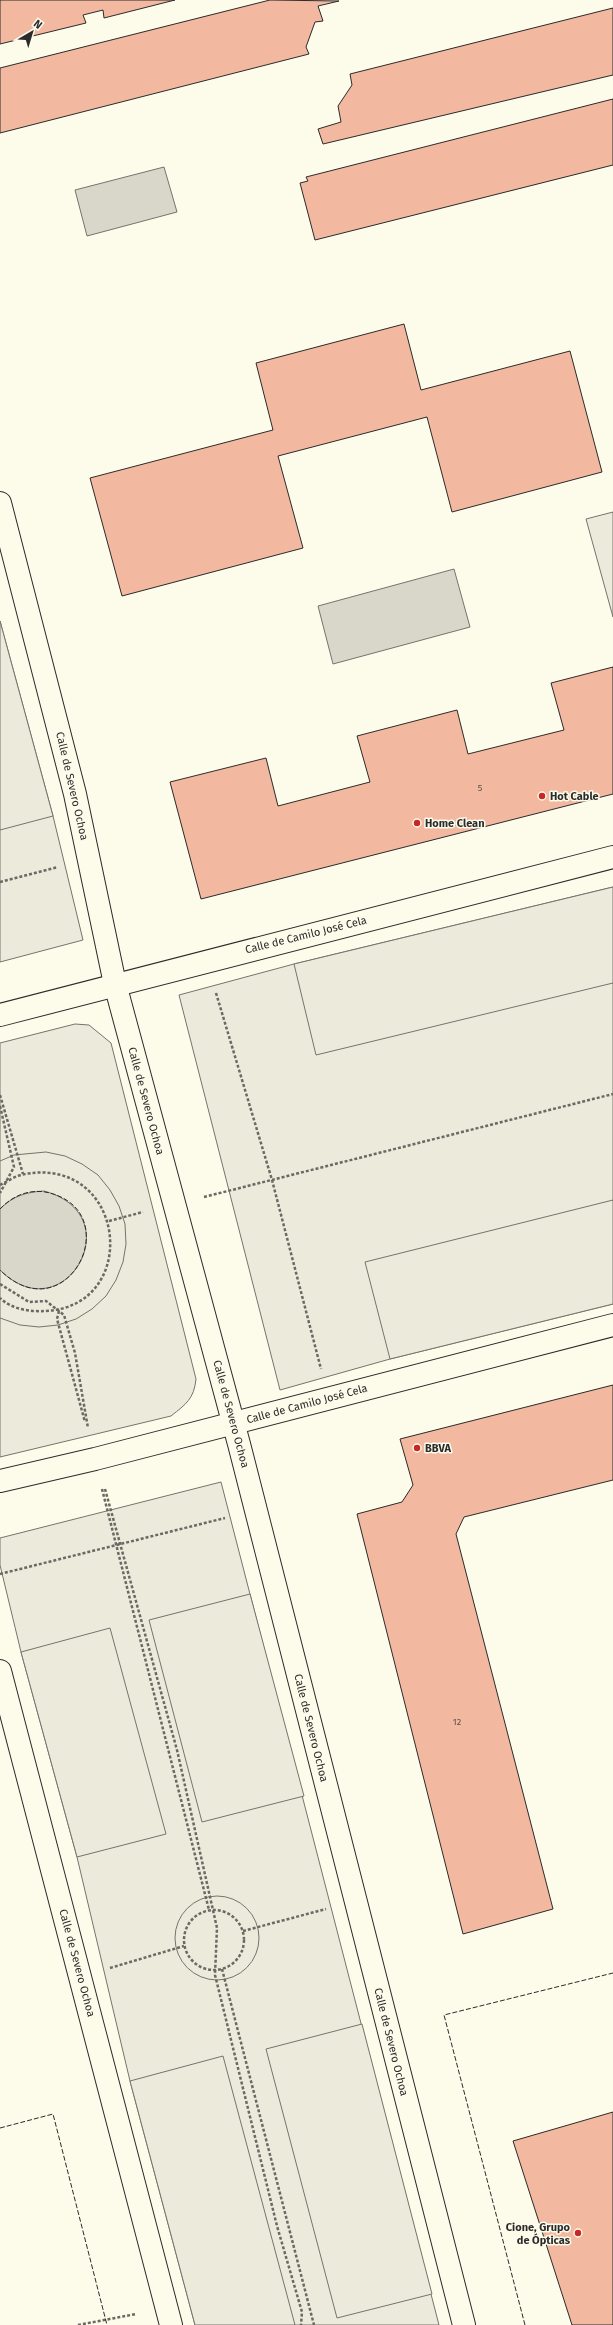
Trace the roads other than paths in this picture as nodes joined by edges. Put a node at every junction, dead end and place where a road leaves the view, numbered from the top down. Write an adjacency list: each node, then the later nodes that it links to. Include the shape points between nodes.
1 (0, 503): 3 (street, Calle de Severo Ochoa, via 75,794)
2 (613, 857): 3 (street, Calle de Camilo José Cela)
3 (115, 984): 4 (street, Calle de Camilo José Cela); 6 (street, Calle de Severo Ochoa)
4 (0, 1015)
5 (613, 1325): 6 (street, Calle de Camilo José Cela)
6 (234, 1423): 7 (street, Calle de Camilo José Cela); 10 (street, Calle de Severo Ochoa)
7 (0, 1482)
8 (0, 1671): 9 (street, Calle de Severo Ochoa)
9 (169, 2317)
10 (464, 2325)

